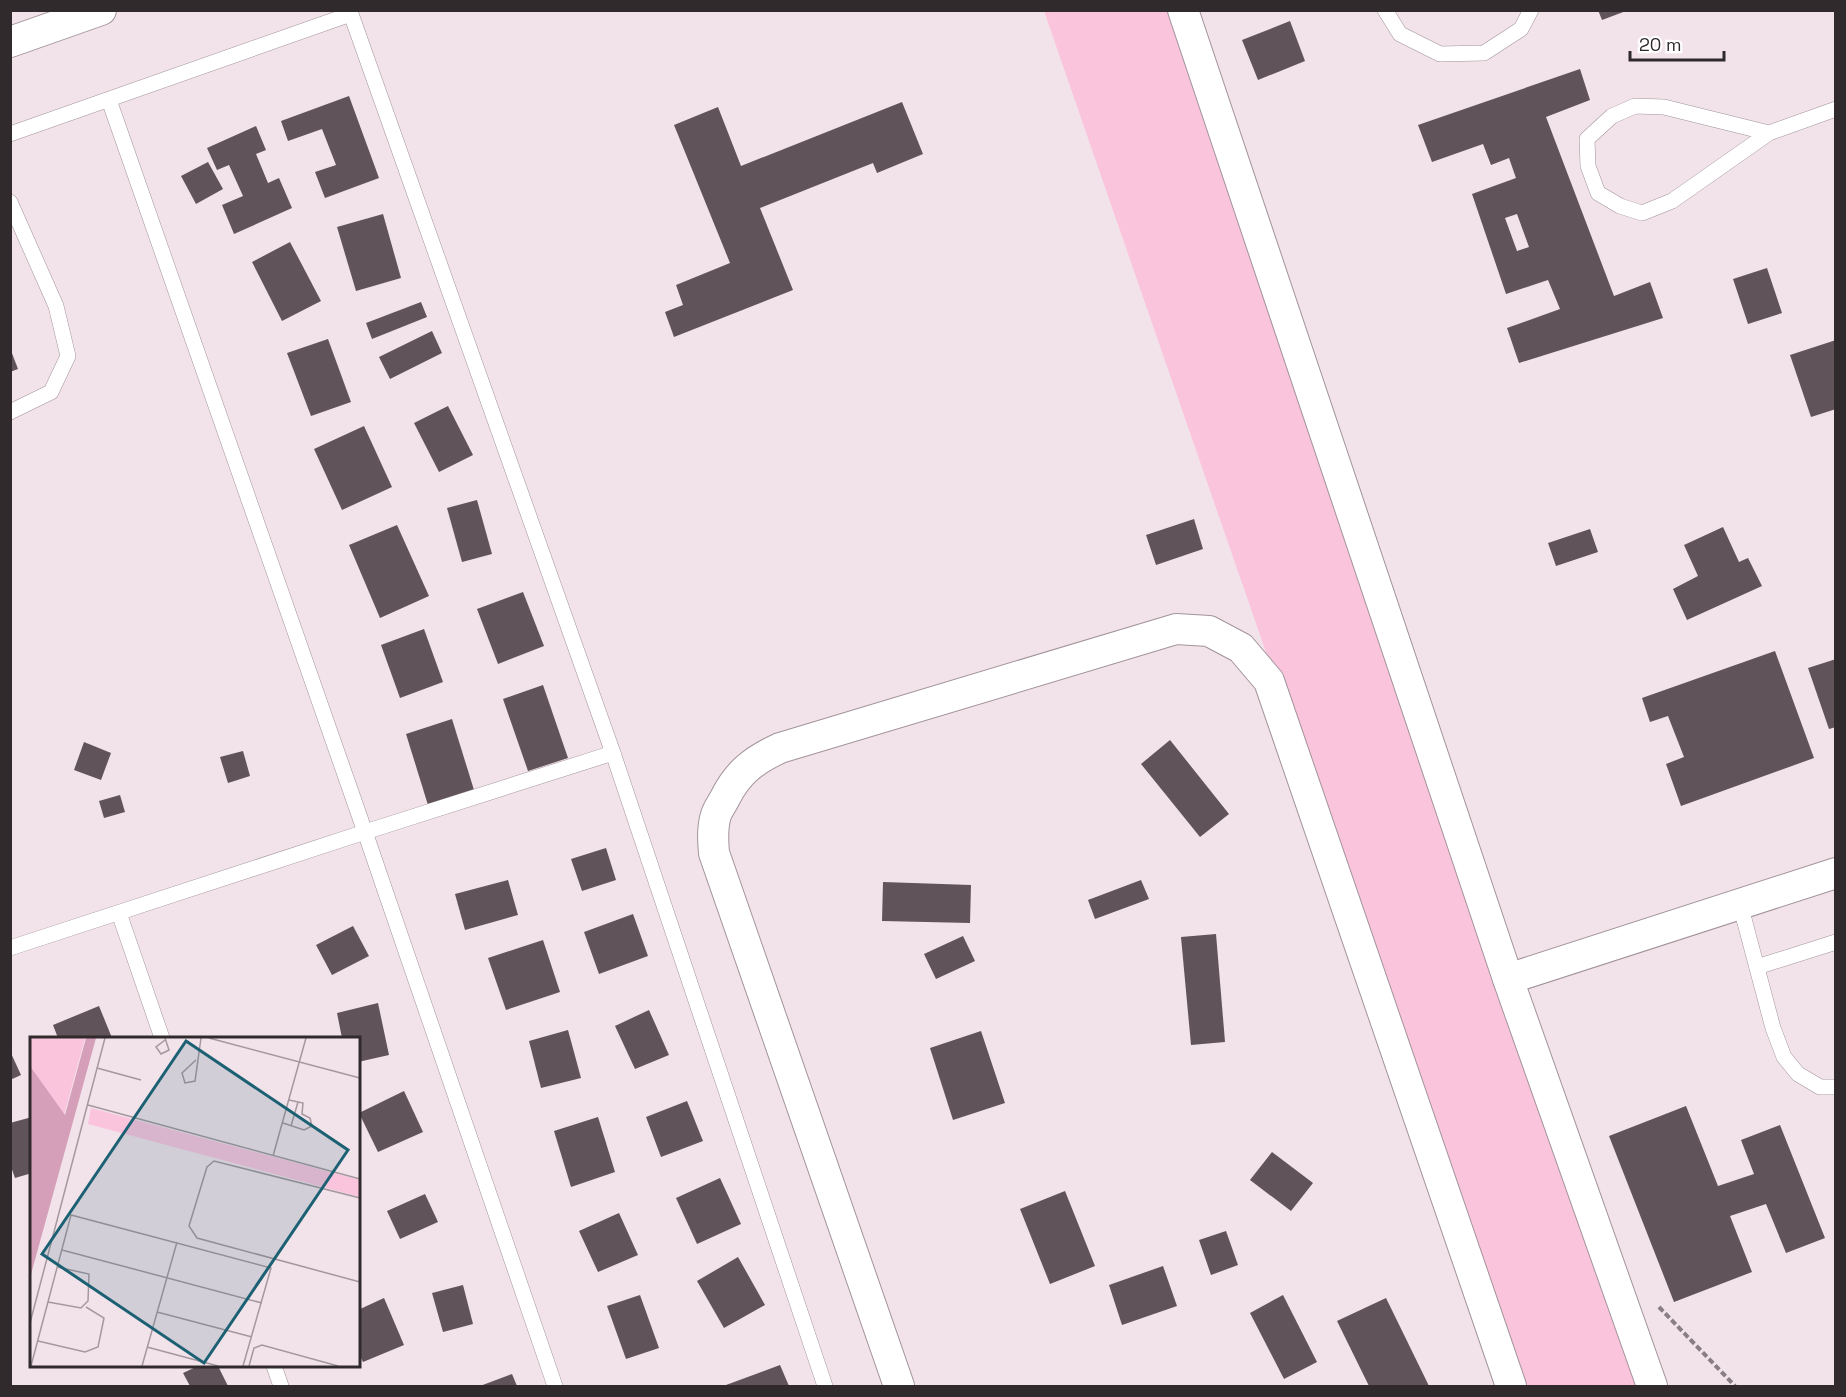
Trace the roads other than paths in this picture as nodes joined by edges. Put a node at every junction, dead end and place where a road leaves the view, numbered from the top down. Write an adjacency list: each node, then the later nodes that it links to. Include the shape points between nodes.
1 (101, 10): 5 (street)
2 (1183, 10): 20 (street)
3 (1385, 10): 4 (lane, via 1400,34 1440,54 1484,53 1521,29)
4 (1530, 10)
5 (10, 42)
6 (109, 100): 8 (lane); 12 (lane, via 351,14); 13 (lane)
7 (1836, 109): 9 (lane)
8 (10, 134)
9 (1769, 134): 9 (lane, via 1672,201 1642,213 1598,193 1588,166 1587,140 1612,116 1635,106 1664,107)
10 (10, 202): 11 (lane, via 56,306 68,356 51,392)
11 (10, 412)
12 (613, 753): 13 (lane); 26 (lane)
13 (365, 832): 16 (lane); 25 (lane)
14 (1836, 873): 15 (street)
15 (1740, 904): 19 (lane); 20 (street)
16 (119, 913): 18 (lane); 21 (lane)
17 (1836, 942): 19 (lane)
18 (10, 948)
19 (1757, 967): 22 (lane, via 1784,1057 1798,1074 1820,1087)
20 (1508, 979): 29 (street)
21 (162, 1037)
22 (1836, 1087)
23 (275, 1367): 24 (lane)
24 (281, 1386)
25 (555, 1386)
26 (825, 1386)
27 (899, 1386): 28 (street, via 714,853 716,815 741,773 780,748 1176,629 1209,631 1241,648 1269,681)
28 (1511, 1386)
29 (1652, 1386)

